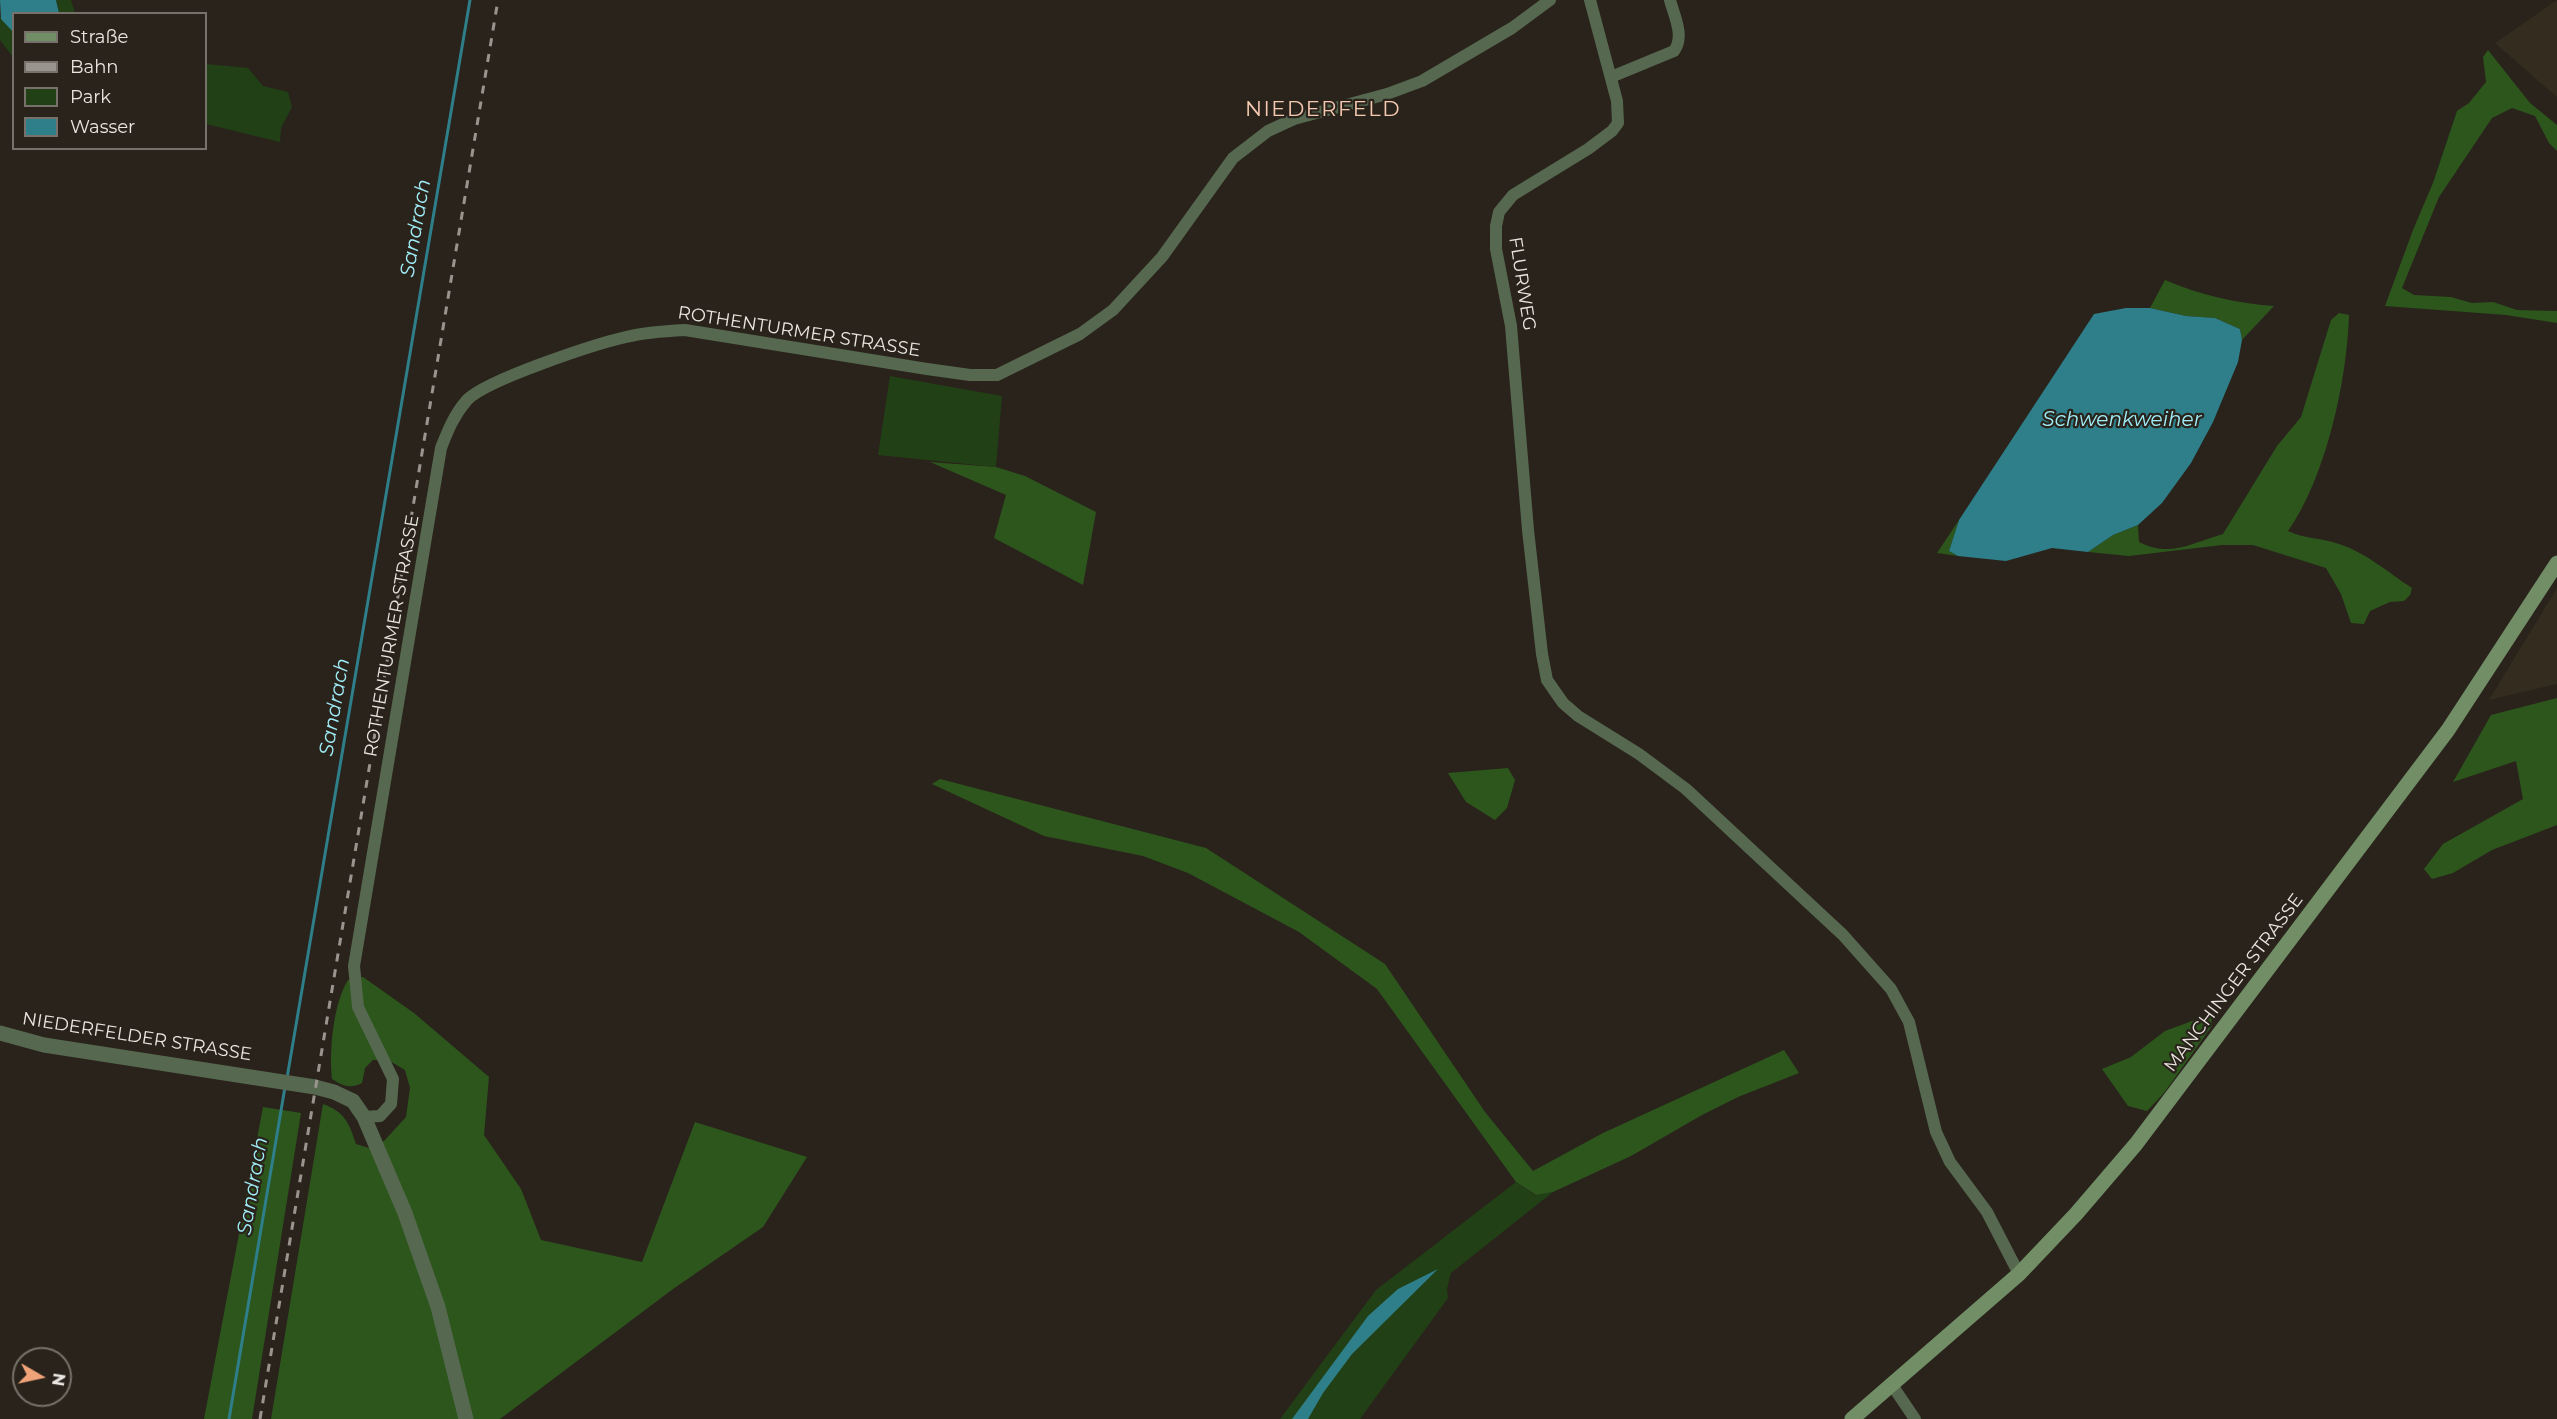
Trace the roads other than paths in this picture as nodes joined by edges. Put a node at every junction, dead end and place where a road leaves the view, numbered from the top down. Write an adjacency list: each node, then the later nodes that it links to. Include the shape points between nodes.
1 (1550, 0): 7 (street, ROTHENTURMER STRASSE, via 1512,28 1422,81 1294,119 1268,131 1233,158 1162,257 1113,310 1080,334 997,375 927,369 685,330 655,331 623,337 514,375 469,398 450,422 441,448 354,966 358,1007 393,1079 392,1104 380,1116)
2 (1590, 0): 4 (street, FLURWEG)
3 (1670, 0): 4 (street, via 1679,45 1674,51)
4 (1611, 77): 8 (street, FLURWEG, via 1619,112 1612,131 1513,195 1499,212 1496,226 1511,326 1528,530 1547,680 1578,716 1640,754 1686,789 1843,935 1891,989 1909,1022 1935,1132 1950,1162 1987,1212)
5 (2555, 570): 8 (main road, MANCHINGER STRASSE, via 2448,730 2225,1029 2136,1144)
6 (0, 1033): 7 (street, NIEDERFELDER STRASSE, via 44,1045 269,1078 334,1092 353,1101)
7 (364, 1118): 10 (street, NIEDERFELDER STRASSE, via 405,1213 438,1307)
8 (2019, 1274): 9 (main road, MANCHINGER STRASSE)
9 (1892, 1385): 11 (main road, MANCHINGER STRASSE); 12 (street)
10 (466, 1419)
11 (1852, 1419)
12 (1915, 1419)

